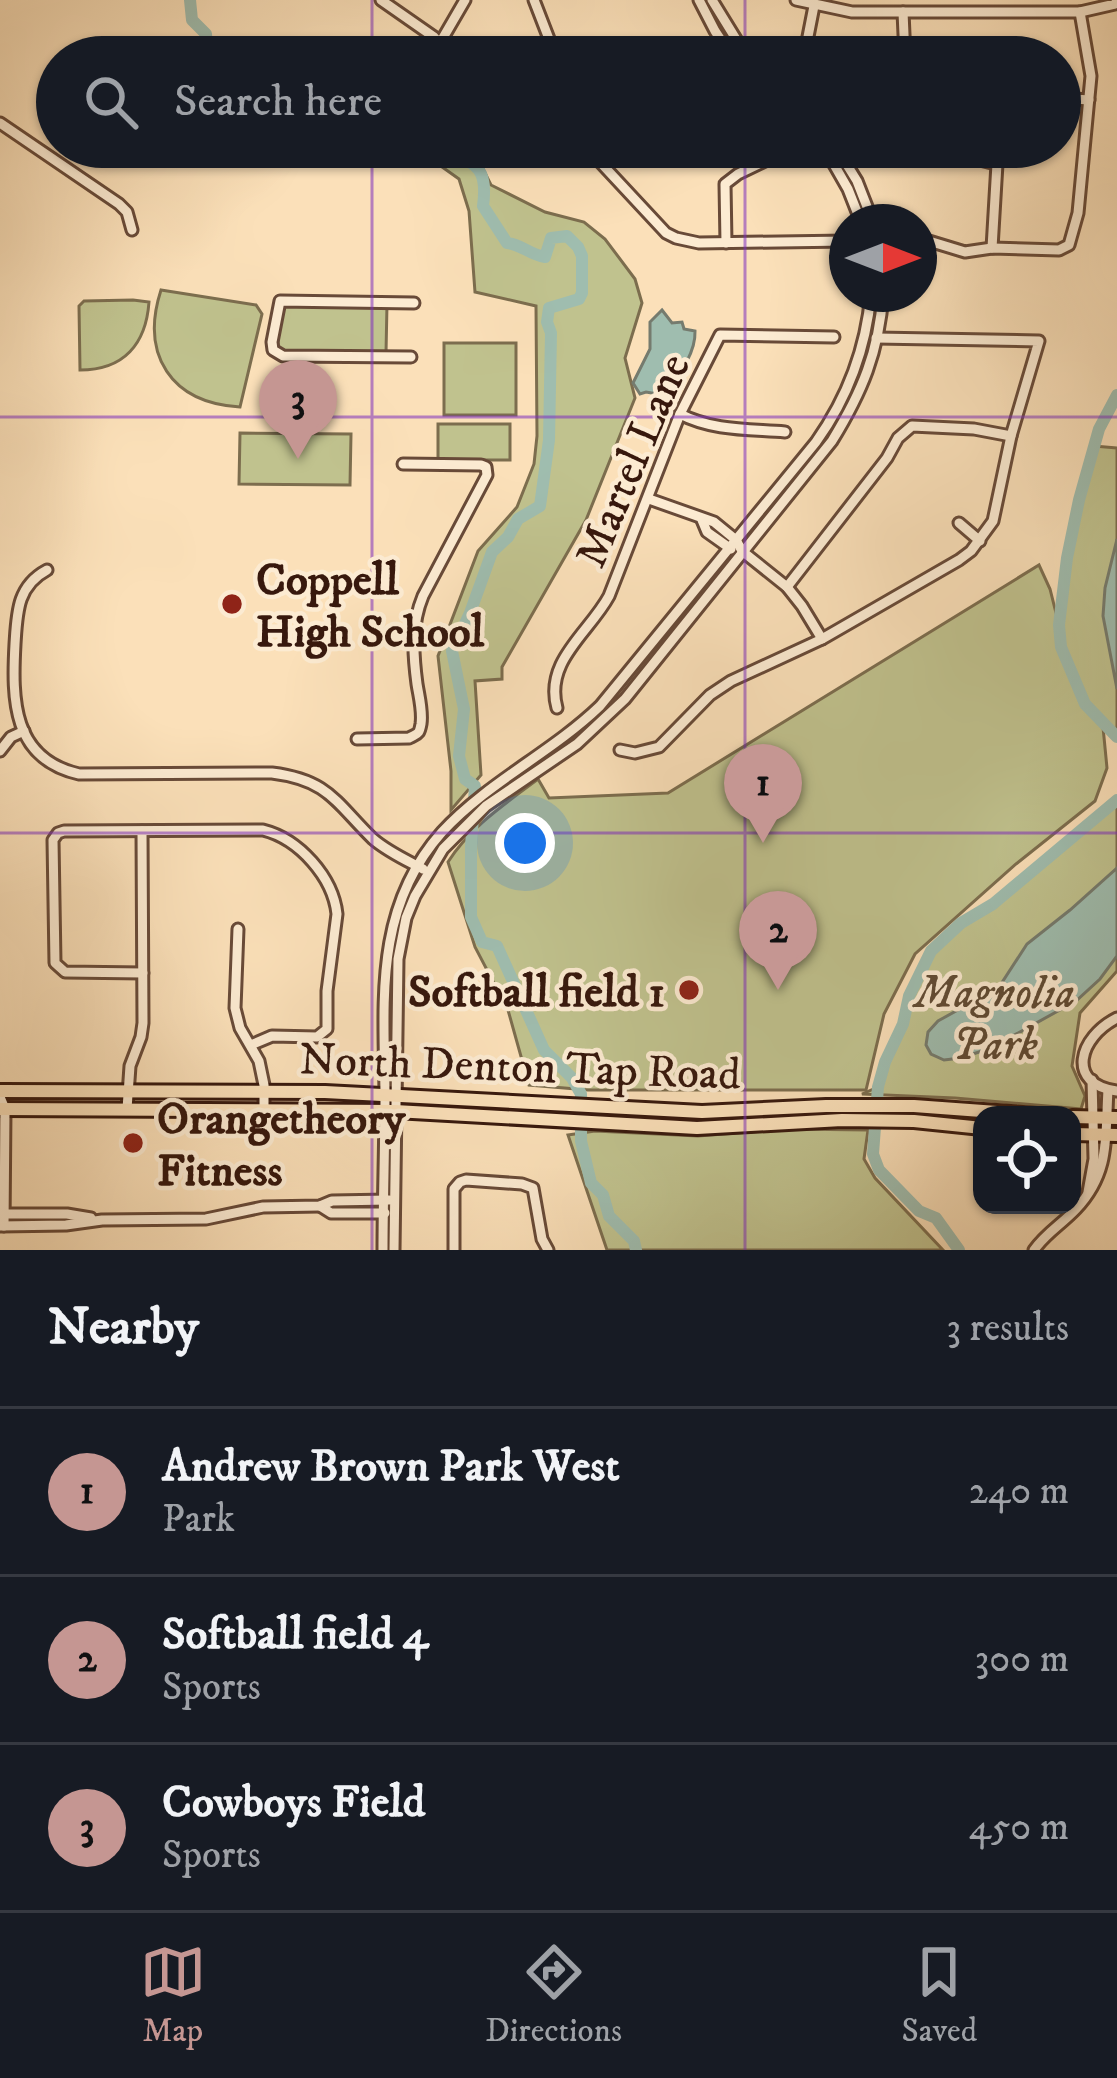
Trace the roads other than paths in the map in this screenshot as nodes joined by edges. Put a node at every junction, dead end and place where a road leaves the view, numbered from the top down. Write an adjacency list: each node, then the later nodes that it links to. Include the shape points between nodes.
1 (382, 0): 13 (street)
2 (465, 0): 14 (street)
3 (534, 0): 15 (street)
4 (699, 0): 16 (street)
5 (712, 0): 17 (street)
6 (796, 0): 9 (street)
7 (1117, 0): 12 (street)
8 (943, 5): 10 (street); 11 (street)
9 (814, 6): 11 (street); 18 (street)
10 (1029, 6): 12 (street)
11 (903, 12): 19 (street)
12 (1080, 12): 21 (street)
13 (431, 36)
14 (444, 36)
15 (548, 36)
16 (718, 36)
17 (734, 36)
18 (808, 36)
19 (904, 36)
20 (1081, 99): 21 (street)
21 (1089, 100): 36 (street, via 1069,244)
22 (0, 123): 23 (street)
23 (36, 148)
24 (66, 168): 32 (street, via 119,204)
25 (606, 168): 34 (street, via 666,233)
26 (751, 168): 34 (street, via 725,184)
27 (836, 168): 30 (street)
28 (849, 168): 31 (street)
29 (996, 168): 36 (street)
30 (854, 204)
31 (866, 204)
32 (132, 230)
33 (829, 241): 34 (street)
34 (726, 243)
35 (937, 243): 36 (street, via 965,252)
36 (992, 248)
37 (414, 302): 43 (street, via 280,301 272,342 283,356)
38 (868, 312): 40 (street)
39 (881, 312): 42 (street)
40 (865, 335): 42 (street); 51 (street, via 836,415)
41 (834, 337): 44 (street, Martel Lane, via 720,335)
42 (878, 338): 46 (street, via 1039,341); 52 (street, via 858,399 832,441)
43 (412, 357)
44 (680, 414): 45 (street, via 722,428); 48 (street, Martel Lane)
45 (785, 432)
46 (1011, 436): 50 (street, via 998,506); 54 (street, via 905,429)
47 (404, 464): 58 (street, via 481,465 487,476 417,613 419,730 409,738)
48 (649, 499): 51 (street, via 702,520 707,532); 56 (street, Martel Lane, via 609,596 559,667)
49 (959, 524): 50 (street)
50 (980, 541): 55 (street)
51 (732, 544): 52 (street); 62 (street, via 600,706 450,824)
52 (742, 551): 54 (street); 62 (street, via 599,726 486,806)
53 (47, 570): 57 (street, via 22,593 16,614 13,689)
54 (787, 587): 55 (street)
55 (822, 640): 59 (street, via 731,681 659,747)
56 (557, 708)
57 (24, 731): 60 (street); 62 (street, via 50,762 79,774 292,775 333,795 373,838)
58 (357, 739)
59 (620, 750)
60 (0, 751)
61 (142, 831): 64 (street); 64 (street, via 64,831 53,840 55,963 65,972); 66 (street, via 278,834 330,887 337,914 327,1029)
62 (423, 869): 71 (street, via 398,959)
63 (238, 929): 66 (street, via 235,1008)
64 (143, 973): 69 (street, via 141,1037)
65 (1117, 1018): 67 (street, via 1086,1044)
66 (251, 1045): 70 (street)
67 (1092, 1080): 68 (street); 82 (street)
68 (1113, 1090): 82 (street)
69 (127, 1091): 70 (main road, North Denton Tap Road); 73 (main road, North Denton Tap Road); 74 (street)
70 (264, 1091): 71 (main road, North Denton Tap Road); 75 (street)
71 (390, 1094): 72 (main road, North Denton Tap Road); 76 (street)
72 (519, 1100): 77 (main road, North Denton Tap Road); 81 (main road)
73 (1, 1101): 74 (main road, North Denton Tap Road); 89 (street)
74 (127, 1109): 75 (main road, North Denton Tap Road)
75 (264, 1110): 76 (main road, North Denton Tap Road)
76 (390, 1111): 81 (main road, North Denton Tap Road); 86 (street)
77 (736, 1112): 78 (main road, North Denton Tap Road); 84 (main road)
78 (842, 1113): 79 (main road, North Denton Tap Road); 84 (main road, North Denton Tap Road)
79 (914, 1113): 80 (main road, North Denton Tap Road); 83 (main road, North Denton Tap Road)
80 (973, 1114)
81 (515, 1117): 84 (main road, North Denton Tap Road)
82 (1106, 1118): 85 (street)
83 (973, 1126)
84 (737, 1128)
85 (1106, 1135): 94 (street, via 1095,1185)
86 (388, 1200): 87 (street); 88 (street)
87 (320, 1206): 88 (street); 89 (street, via 206,1219)
88 (388, 1213): 90 (street); 91 (street)
89 (2, 1220)
90 (383, 1250)
91 (394, 1250)
92 (454, 1250): 93 (street, via 454,1190 466,1180 533,1188)
93 (548, 1250)
94 (1034, 1250)

